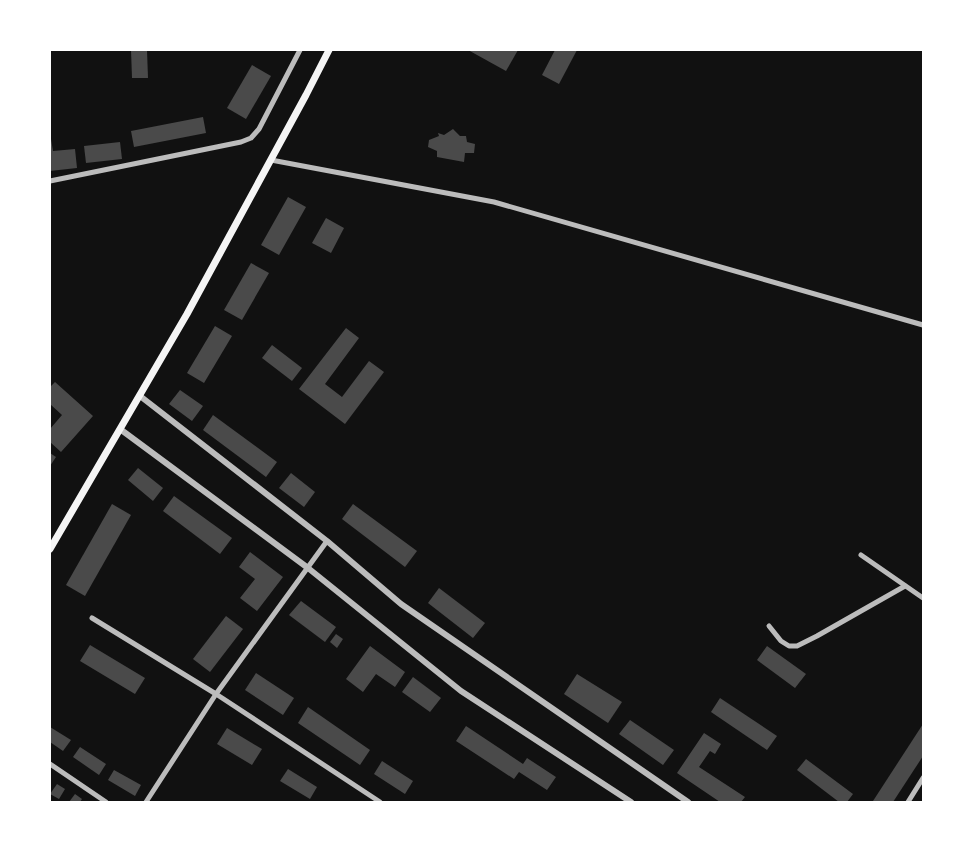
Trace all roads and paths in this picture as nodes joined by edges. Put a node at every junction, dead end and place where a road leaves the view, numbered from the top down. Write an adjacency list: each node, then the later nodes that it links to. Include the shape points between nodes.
1 (300, 50): 4 (street, via 260,129 252,138)
2 (329, 50): 3 (main road)
3 (271, 160): 5 (street, via 494,202); 6 (main road)
4 (50, 181)
5 (923, 325)
6 (140, 396): 7 (main road); 8 (street)
7 (120, 429): 9 (main road); 11 (street)
8 (327, 541): 11 (street); 23 (street, via 401,604)
9 (50, 549)
10 (861, 555): 12 (street)
11 (308, 568): 16 (street); 22 (street, via 461,691)
12 (905, 586): 13 (street); 15 (street, via 797,646 781,641)
13 (923, 598)
14 (92, 618): 16 (street)
15 (769, 626)
16 (216, 694): 20 (street); 21 (street)
17 (50, 764): 19 (street)
18 (923, 778): 24 (street)
19 (106, 802)
20 (146, 802)
21 (380, 802)
22 (631, 802)
23 (688, 802)
24 (908, 802)

